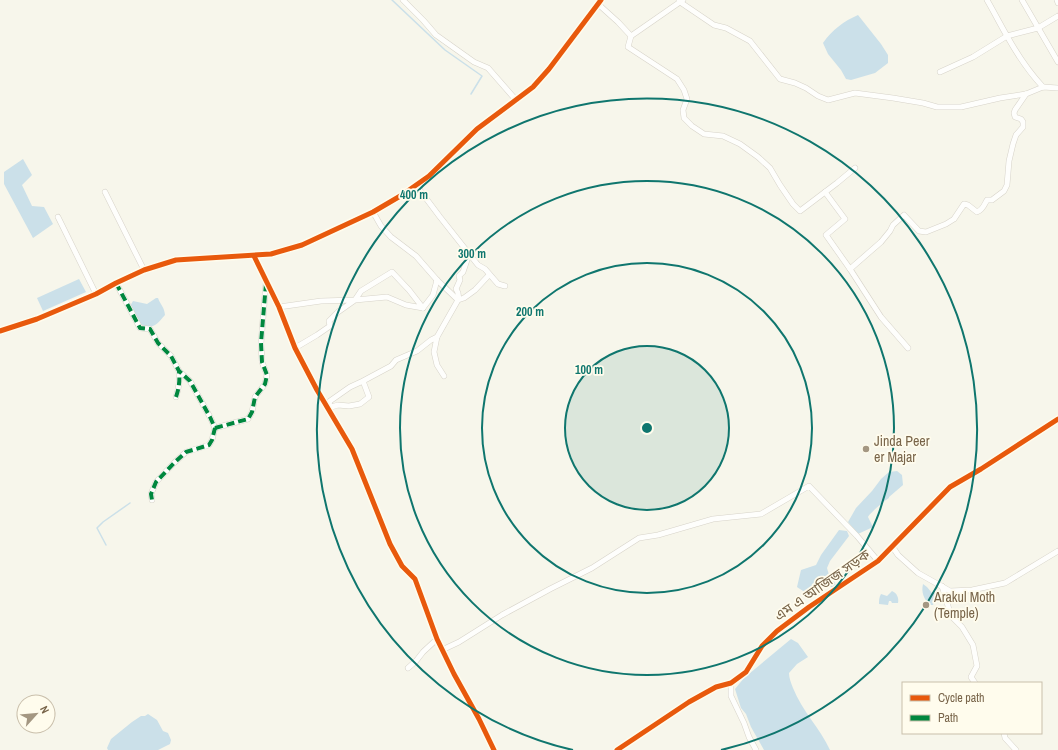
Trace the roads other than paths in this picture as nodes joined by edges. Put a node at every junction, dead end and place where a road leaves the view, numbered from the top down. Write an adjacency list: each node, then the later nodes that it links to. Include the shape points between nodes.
1 (403, 0): 15 (street, via 436,35 474,62 488,68)
2 (987, 0): 9 (street)
3 (1022, 0): 7 (street)
4 (681, 1): 8 (street); 14 (street, via 714,25 726,28 750,41 780,79 795,83 828,100 855,93 946,108)
5 (600, 2): 8 (street); 15 (street, via 550,69)
6 (1058, 16): 7 (street)
7 (1038, 28): 9 (street); 10 (street)
8 (630, 36): 19 (street, via 628,47 677,79 687,99 683,110 684,118 692,126 704,134 723,136 758,157 770,168 780,186 800,211)
9 (1007, 36): 11 (street, via 973,57); 12 (street)
10 (1058, 62)
11 (940, 72)
12 (1043, 87): 13 (street); 14 (street)
13 (1058, 88)
14 (1026, 94): 24 (street, via 1014,110 1015,117 1021,119 1023,127 1013,144 1004,191 992,200 986,200 978,212 964,204 954,219 926,232 919,231 904,215 881,242)
15 (516, 100): 17 (street, via 477,129 429,176)
16 (855, 168): 19 (street)
17 (416, 185): 20 (street); 22 (street)
18 (105, 192): 25 (street)
19 (825, 192): 24 (street, via 845,219 826,235)
20 (373, 212): 23 (street, via 302,245); 28 (street, via 391,237 416,256)
21 (58, 217): 31 (street)
22 (470, 255): 26 (street); 33 (street, via 459,276 456,289)
23 (254, 256): 25 (street, via 176,260); 27 (street)
24 (850, 269): 39 (street, via 881,317)
25 (144, 270): 29 (street)
26 (489, 275): 30 (street, via 498,284); 33 (street, via 475,290)
27 (266, 280): 34 (street); 46 (street, via 261,343 262,362 267,375 265,384 255,397 248,419)
28 (437, 280): 33 (street); 35 (street, via 433,295)
29 (116, 283): 31 (street); 40 (street, via 140,328 150,329)
30 (505, 286)
31 (96, 294): 36 (street, via 37,319)
32 (355, 300): 34 (street, via 321,301); 35 (street, via 387,297 406,305); 35 (street, via 362,292 392,272); 38 (street, via 329,321 330,326)
33 (458, 300): 37 (street)
34 (279, 307): 38 (street)
35 (423, 308)
36 (0, 331)
37 (437, 337): 41 (street, via 434,352 437,365); 42 (street)
38 (296, 348): 44 (street)
39 (908, 348)
40 (179, 371): 43 (street, via 180,385); 46 (street, via 190,381)
41 (444, 376)
42 (363, 382): 44 (street, via 350,387 330,401); 44 (street, via 369,397 360,404)
43 (176, 397)
44 (328, 408): 52 (street, via 352,449 390,544 402,566 416,579)
45 (1058, 419): 48 (street, এম এ আজিজ সড়ক, via 950,487)
46 (215, 428): 47 (street, via 209,445 186,452 156,482 151,494)
47 (152, 500)
48 (892, 546): 50 (street, এম এ আজিজ সড়ক); 51 (street, via 918,573)
49 (1058, 551): 51 (street, via 1005,583 972,590 950,591)
50 (878, 561): 53 (street, via 809,486 761,514 713,519 639,538 592,568 536,596); 56 (street, এম এ আজিজ সড়ক, via 778,631 762,646 746,672)
51 (942, 586): 55 (street, via 951,616 962,627 973,646 977,666 971,677)
52 (437, 638): 53 (street); 54 (street)
53 (442, 650): 58 (street)
54 (408, 668)
55 (974, 682)
56 (731, 683): 59 (street, এম এ আজিজ সড়ক, via 716,687 689,702); 60 (street, via 731,696)
57 (1004, 734): 61 (street)
58 (494, 750)
59 (618, 750)
60 (756, 750)
61 (1016, 750)

